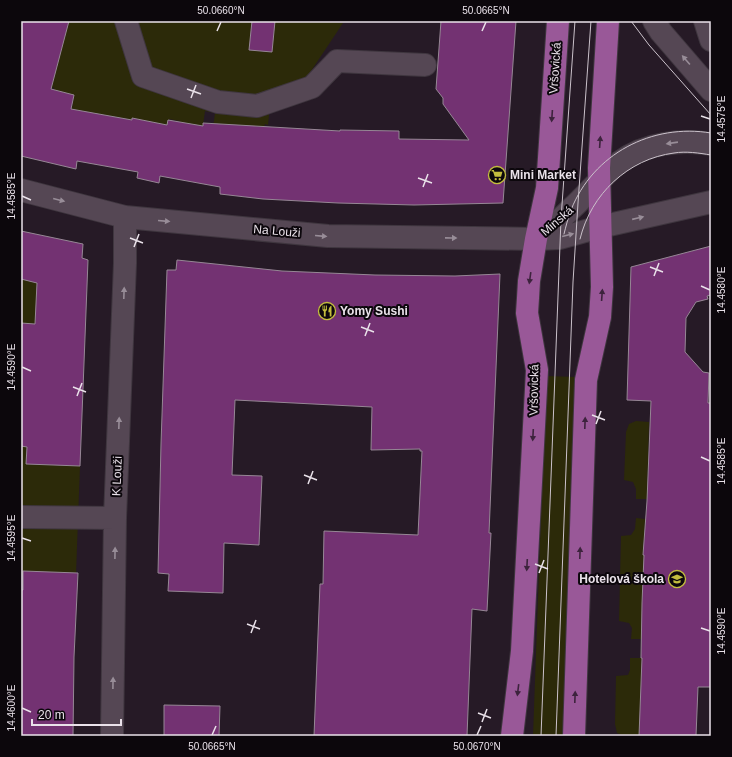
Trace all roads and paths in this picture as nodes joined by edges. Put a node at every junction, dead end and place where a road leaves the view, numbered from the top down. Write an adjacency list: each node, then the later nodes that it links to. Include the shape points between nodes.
1 (126, 21): 7 (street, via 143,76 218,102 257,106 312,87 337,61)
2 (558, 21): 15 (main road, Vršovická, one-way to 15, via 547,188)
3 (608, 21): 10 (main road, one-way to 3)
4 (654, 21): 8 (street, one-way to 4)
5 (705, 21): 6 (street)
6 (711, 40)
7 (426, 65)
8 (711, 90)
9 (711, 144): 10 (street, Minská, one-way to 10, via 676,142 652,147 620,161)
10 (599, 181): 14 (main road); 15 (street, Minská, via 561,219)
11 (21, 190): 13 (street, Na Louži, one-way to 13)
12 (711, 202): 14 (street, Minská, one-way to 12)
13 (125, 217): 15 (street, Na Louži, one-way to 15, via 328,236); 17 (street, K Louži, one-way to 13)
14 (600, 227): 15 (street, Minská, one-way to 14, via 560,238); 20 (main road, one-way to 14, via 586,380 600,317)
15 (536, 239): 19 (main road, Vršovická, one-way to 19, via 529,281 528,313 537,370 522,651)
16 (21, 517): 17 (street)
17 (115, 518): 18 (street, K Louži, one-way to 17)
18 (112, 736)
19 (512, 736)
20 (574, 736)

